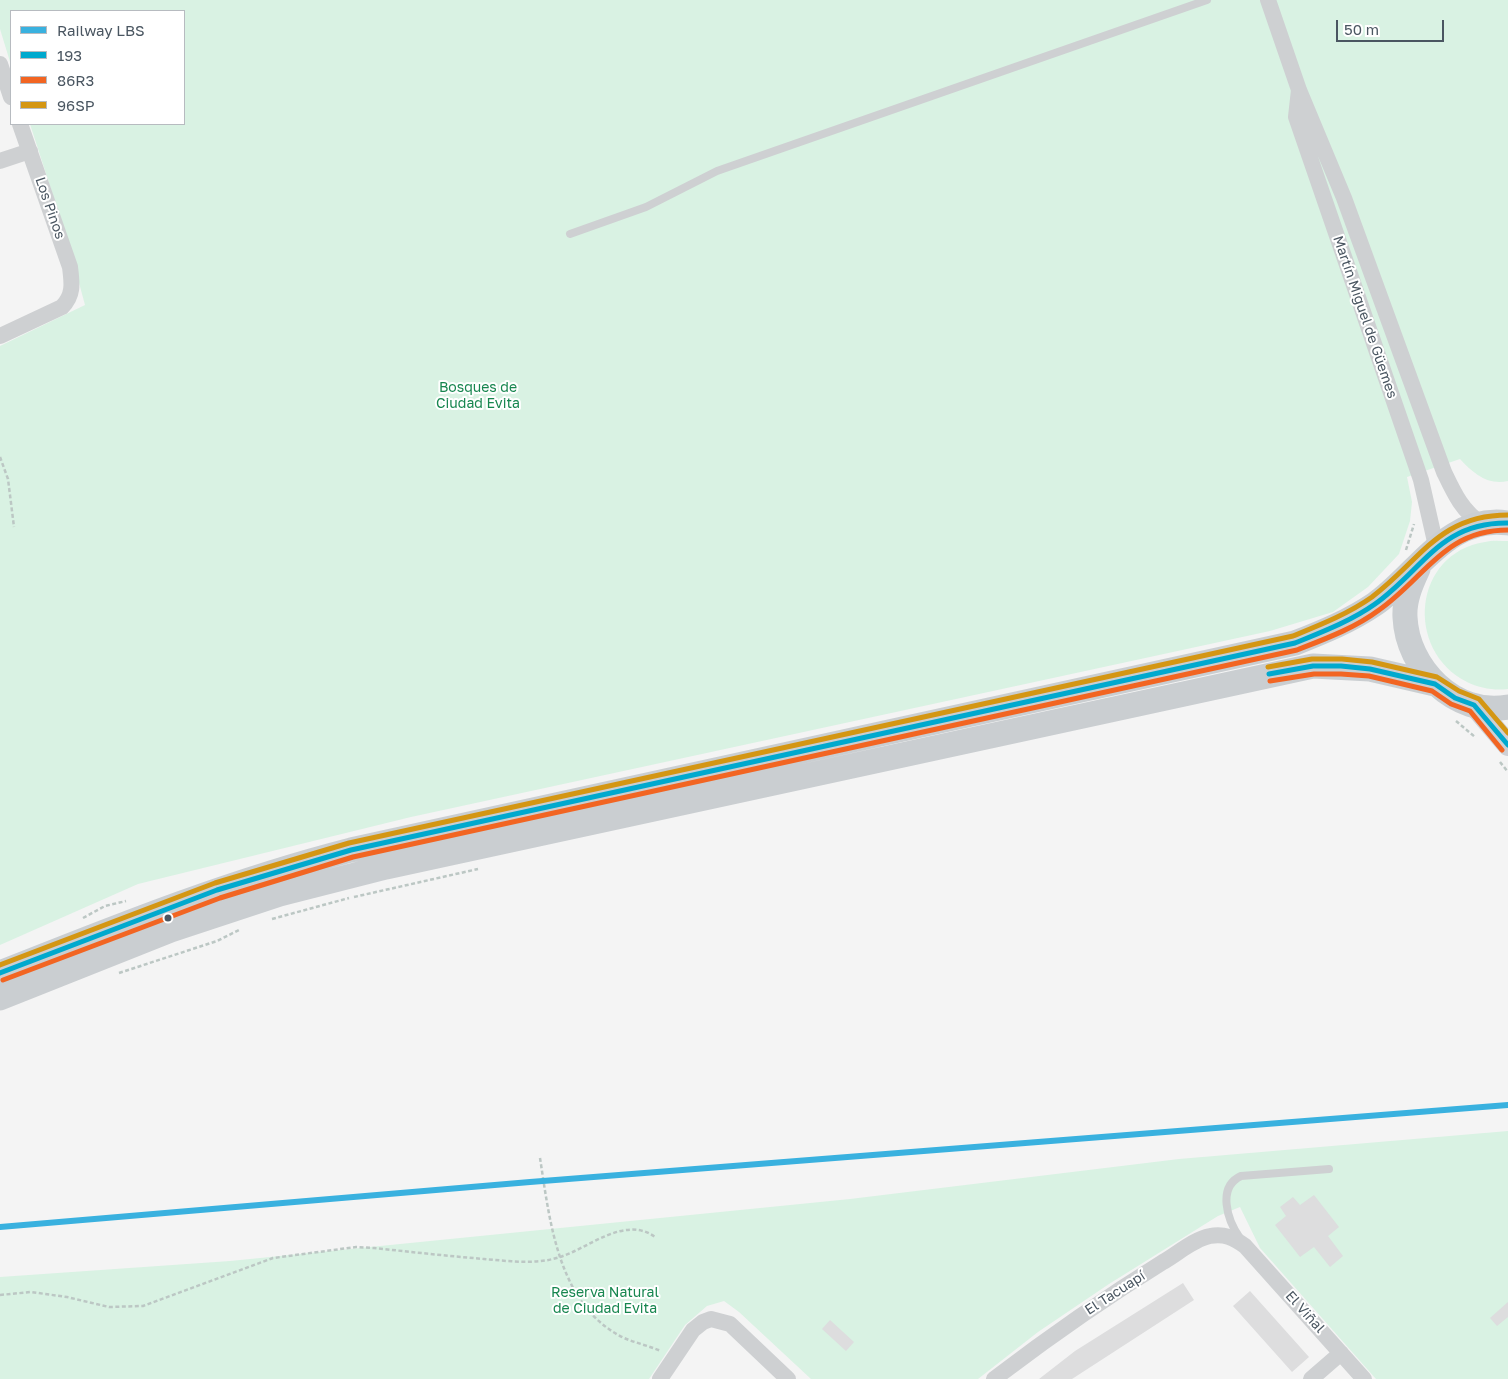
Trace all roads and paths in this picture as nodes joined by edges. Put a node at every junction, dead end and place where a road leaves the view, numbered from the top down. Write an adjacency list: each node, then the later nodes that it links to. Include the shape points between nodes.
1 (1207, 0): 9 (lane, via 726,168 646,207)
2 (1268, 0): 4 (street, Martín Miguel de Güemes)
3 (0, 64): 5 (street)
4 (1300, 90): 12 (street, Martín Miguel de Güemes, via 1344,198 1444,472 1458,501 1470,516); 14 (street, Martín Miguel de Güemes, via 1296,117 1421,480)
5 (10, 94)
6 (20, 125): 7 (street, Los Pinos)
7 (30, 151): 8 (street); 10 (street, Los Pinos, via 70,268 71,294 62,307)
8 (0, 161)
9 (570, 234)
10 (0, 336)
11 (0, 457): 13 (path, via 8,479)
12 (1500, 522): 14 (main road, via 1458,532)
13 (14, 528)
14 (1436, 546): 15 (main road)
15 (1420, 564): 16 (main road, via 1408,591 1405,617 1410,646 1420,666); 26 (main road, via 1398,586 1356,616 1295,643 350,850 195,896)
16 (1435, 684): 17 (main road); 28 (main road, via 1370,669 1313,666 386,867 280,894 171,930)
17 (1474, 705): 18 (main road); 21 (main road)
18 (1508, 708)
19 (1453, 719): 20 (path)
20 (1481, 742)
21 (1503, 752): 22 (path)
22 (1508, 772)
23 (479, 868): 24 (path)
24 (266, 920)
25 (247, 926): 27 (path, via 217,941)
26 (0, 973)
27 (116, 974)
28 (0, 998)
29 (540, 1158): 33 (path, via 550,1224)
30 (1329, 1169): 32 (lane, via 1242,1176 1232,1180 1227,1188 1229,1212 1233,1228)
31 (655, 1237): 33 (path, via 645,1229 629,1230 594,1240)
32 (1246, 1246): 35 (street, El Viñal); 39 (street, El Tacuapí, via 1234,1238 1208,1236 1115,1291)
33 (560, 1257): 34 (path, via 525,1262 356,1247 273,1258 143,1306 109,1307 31,1292); 36 (path, via 577,1296 595,1317 623,1337)
34 (0, 1295)
35 (1341, 1352): 40 (street); 41 (street, El Viñal)
36 (666, 1353)
37 (660, 1379): 38 (street, via 693,1330 711,1319 730,1324)
38 (788, 1379)
39 (994, 1379)
40 (1311, 1379)
41 (1364, 1379)

